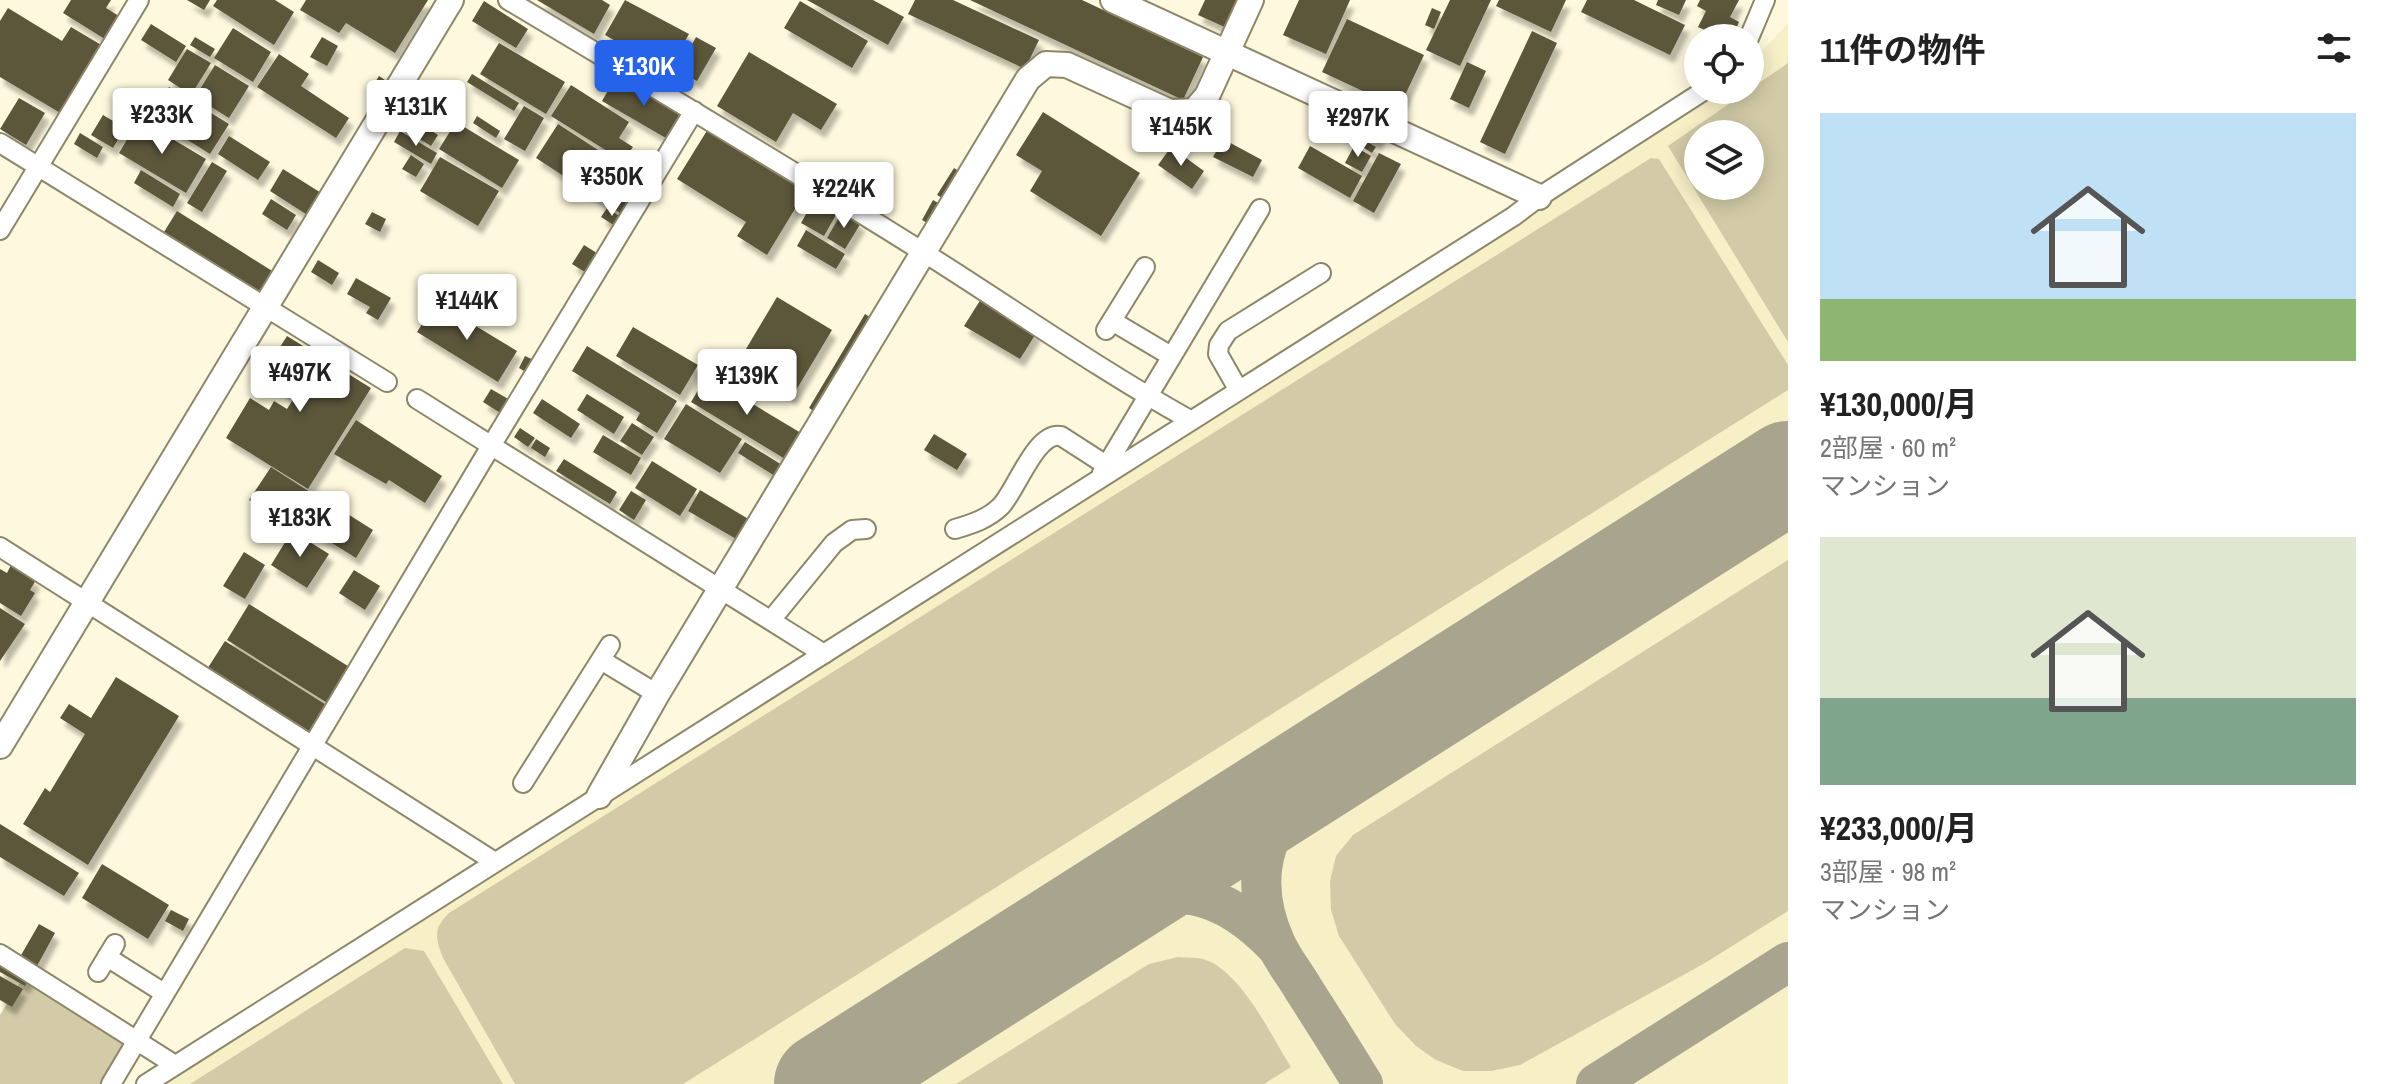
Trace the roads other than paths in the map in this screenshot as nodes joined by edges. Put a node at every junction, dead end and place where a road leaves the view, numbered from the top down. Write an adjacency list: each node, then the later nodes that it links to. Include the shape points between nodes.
1 (139, 0): 12 (street)
2 (451, 0): 19 (street)
3 (508, 0): 10 (street)
4 (1113, 0): 8 (street)
5 (1251, 0): 8 (street)
6 (1765, 0): 7 (street)
7 (1755, 24)
8 (1227, 54): 13 (street); 16 (street, via 1194,111 1170,112 1067,65 1046,64 1028,79)
9 (1684, 104): 13 (street)
10 (694, 111): 16 (street); 26 (street)
11 (0, 143): 12 (street)
12 (38, 167): 15 (street); 19 (street)
13 (1539, 197): 22 (street)
14 (1260, 209): 20 (street)
15 (0, 230)
16 (922, 252): 23 (street); 31 (street)
17 (1145, 267): 20 (street, via 1109,326)
18 (1321, 273): 22 (street, via 1222,338 1218,354)
19 (265, 307): 21 (street); 32 (street)
20 (1171, 356): 23 (street)
21 (387, 382)
22 (1238, 389): 25 (street)
23 (1147, 396): 25 (street); 27 (street)
24 (417, 399): 26 (street)
25 (1190, 420): 27 (street)
26 (491, 446): 31 (street); 36 (street)
27 (1103, 470): 29 (street, via 1054,435 1038,447 1000,506 988,517); 34 (street)
28 (866, 529): 33 (street, via 852,530 834,543)
29 (955, 529)
30 (0, 547): 32 (street)
31 (721, 589): 33 (street); 35 (street)
32 (86, 603): 36 (street); 37 (street)
33 (771, 620): 34 (street)
34 (824, 654): 39 (street)
35 (657, 694): 38 (street, via 605,652); 39 (street)
36 (313, 744): 40 (street); 43 (street)
37 (0, 746)
38 (523, 783)
39 (599, 796): 40 (street)
40 (495, 862): 45 (street)
41 (0, 954): 44 (street)
42 (107, 958): 43 (street)
43 (164, 993): 44 (street)
44 (136, 1041): 45 (street); 46 (street)
45 (175, 1065): 47 (street)
46 (111, 1084)
47 (146, 1084)

